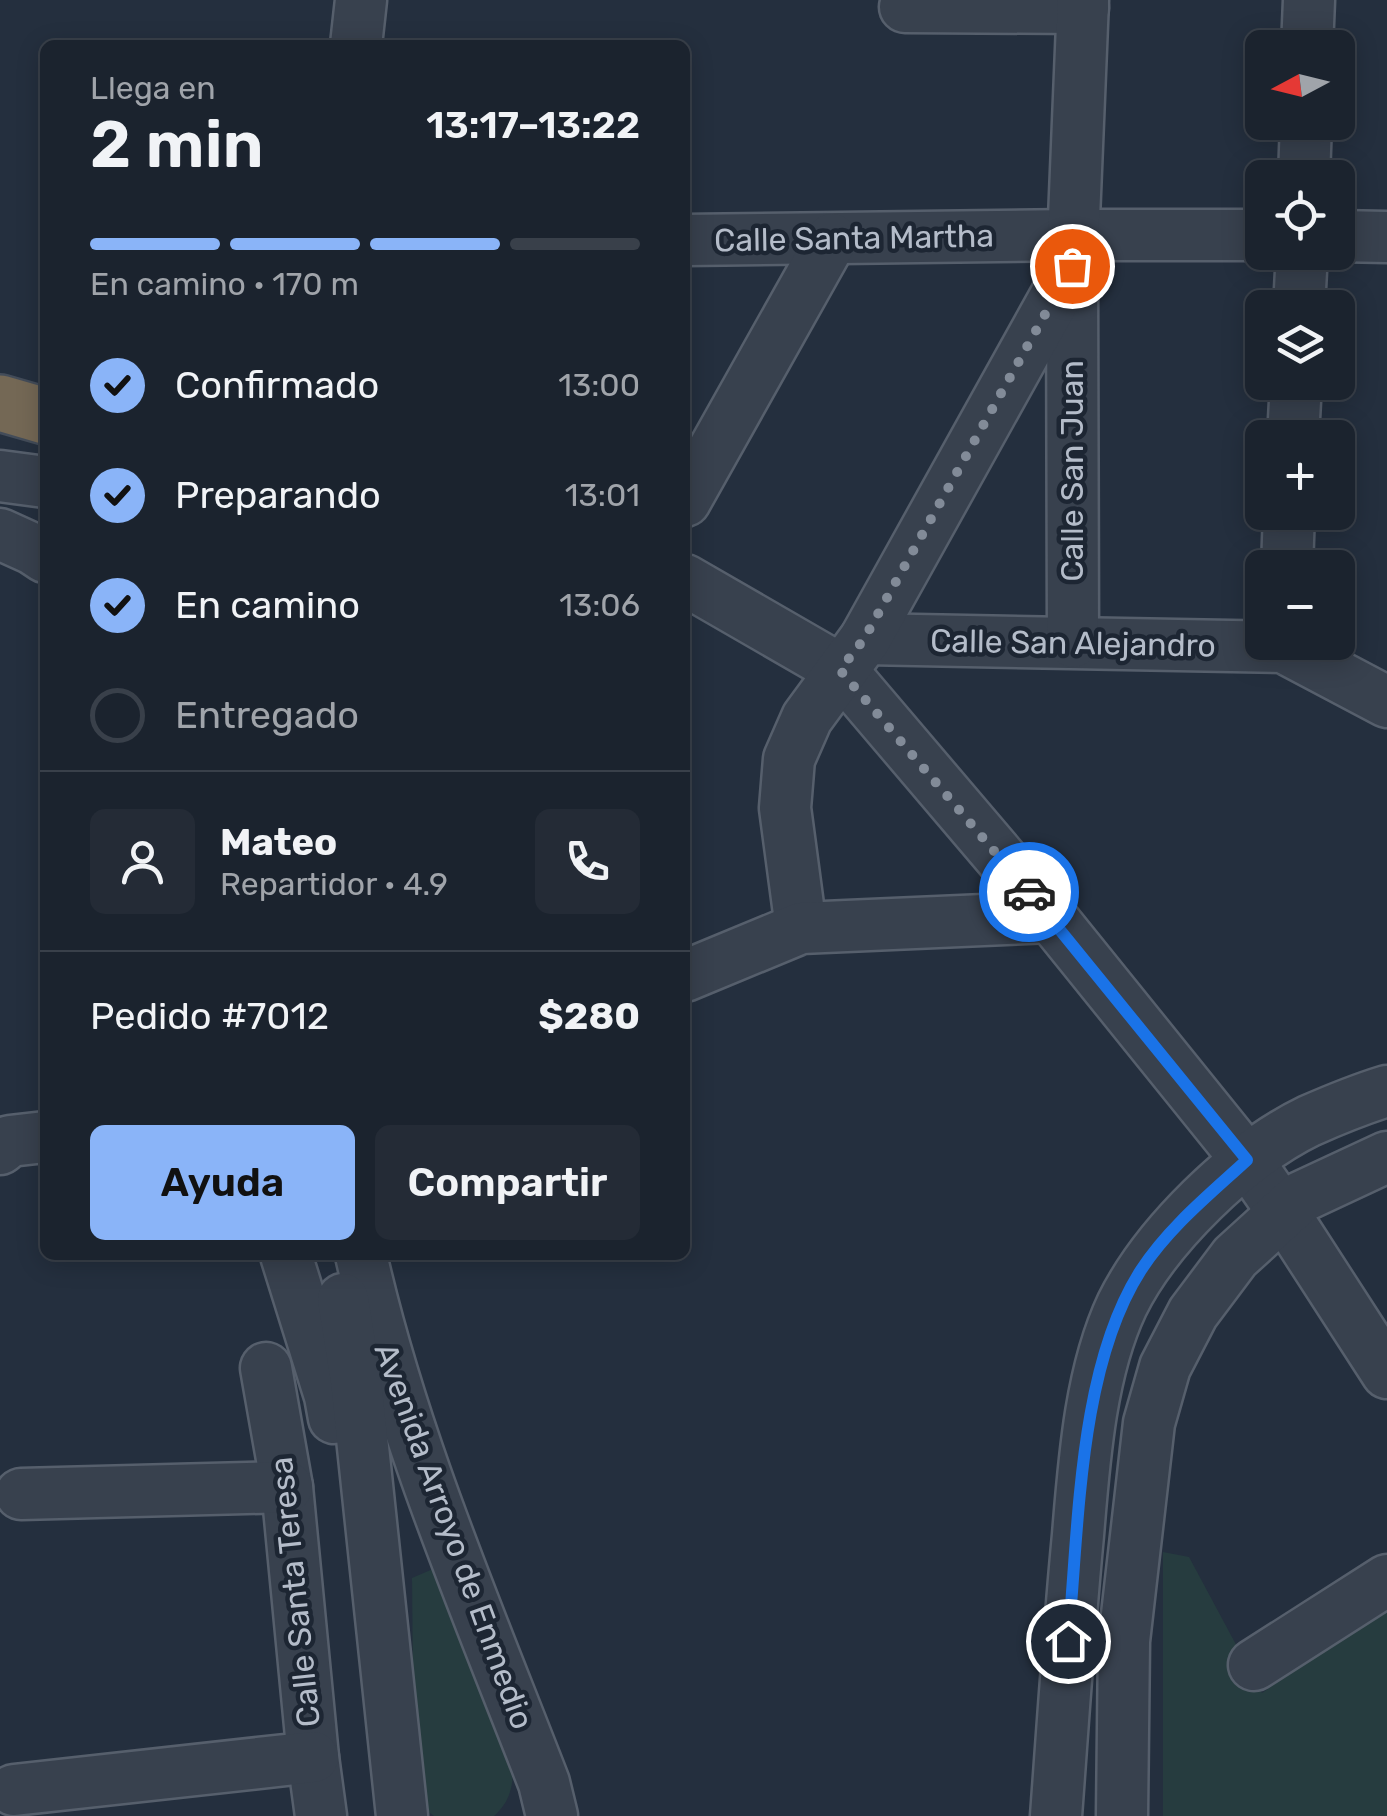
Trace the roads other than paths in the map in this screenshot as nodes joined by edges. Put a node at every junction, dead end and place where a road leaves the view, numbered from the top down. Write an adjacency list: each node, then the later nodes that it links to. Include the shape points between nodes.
1 (361, 0): 6 (street)
2 (1308, 0): 5 (street)
3 (1083, 4): 4 (street); 12 (street, Calle San Juan)
4 (905, 7)
5 (1308, 30)
6 (357, 40)
7 (1245, 237): 12 (street, Calle Santa Martha)
8 (1355, 237): 10 (street)
9 (832, 238): 11 (street, Calle Santa Martha); 12 (street, Calle Santa Martha); 17 (street)
10 (1387, 238)
11 (690, 240)
12 (1073, 251): 21 (street, Calle San Juan); 23 (street)
13 (0, 403): 14 (highway)
14 (40, 415)
15 (0, 476): 16 (street)
16 (40, 481)
17 (690, 492)
18 (0, 534): 19 (street)
19 (40, 553)
20 (690, 582): 23 (street)
21 (1073, 642): 22 (street, Calle San Alejandro); 23 (street, Calle San Alejandro)
22 (1245, 644)
23 (852, 655): 26 (street); 27 (street, via 807,718 789,760 785,808)
24 (1310, 660): 25 (street, Calle San Alejandro)
25 (1387, 702)
26 (1051, 917): 27 (street); 33 (street)
27 (801, 928): 28 (street)
28 (690, 974)
29 (1387, 1091): 33 (street, via 1307,1122)
30 (40, 1138): 31 (street)
31 (0, 1149)
32 (1387, 1157): 34 (street)
33 (1247, 1160): 34 (street); 43 (street, via 1189,1212 1142,1268 1121,1308 1087,1432)
34 (1283, 1212): 39 (street); 44 (street, via 1235,1257 1193,1313 1165,1367 1149,1423)
35 (288, 1260): 46 (street, via 330,1396)
36 (337, 1260): 46 (street, Avenida Arroyo de Enmedio, via 356,1382)
37 (362, 1260): 49 (street, Avenida Arroyo de Enmedio, via 398,1397)
38 (266, 1368): 40 (street, Calle Santa Teresa)
39 (1387, 1373)
40 (287, 1488): 41 (street); 47 (street, Calle Santa Teresa)
41 (22, 1494)
42 (1387, 1580): 45 (street)
43 (1068, 1641): 44 (street); 52 (street)
44 (1124, 1641): 53 (street)
45 (1254, 1665)
46 (391, 1729): 51 (street, Avenida Arroyo de Enmedio)
47 (313, 1757): 48 (street); 50 (street, Calle Santa Teresa)
48 (14, 1790)
49 (544, 1805)
50 (322, 1816)
51 (402, 1816)
52 (1056, 1816)
53 (1122, 1816)

